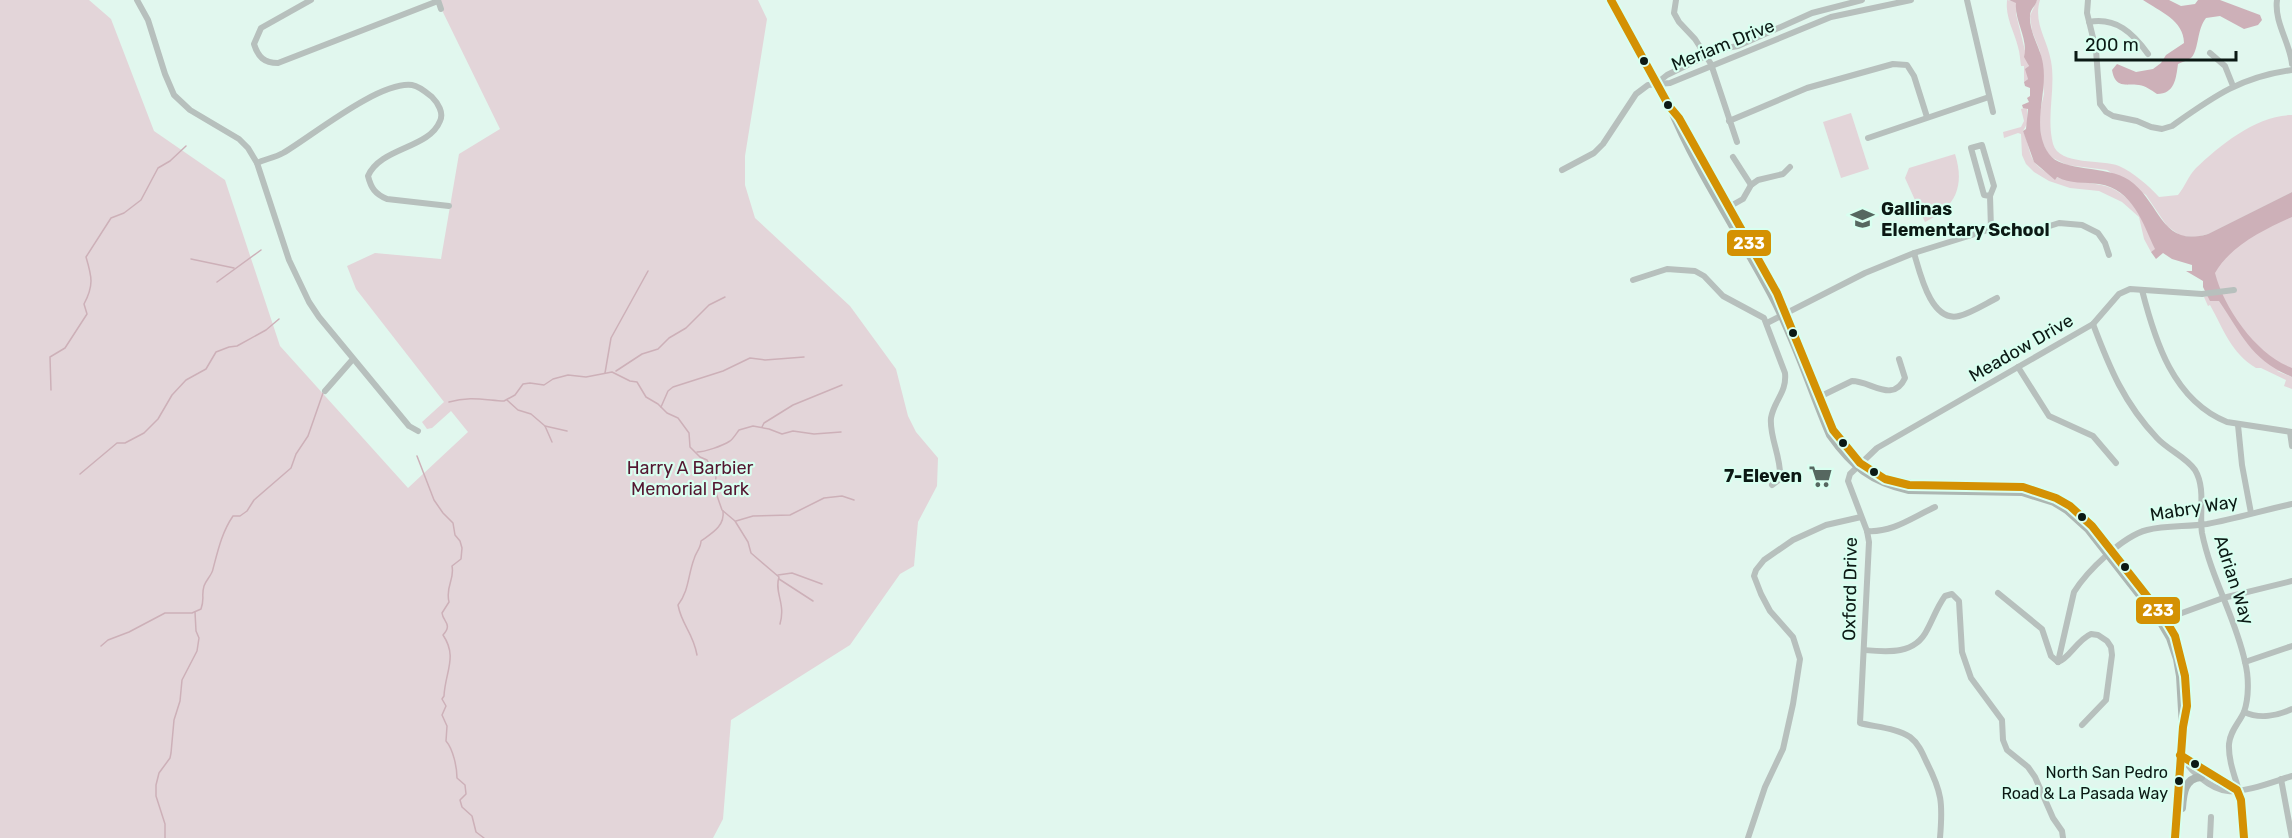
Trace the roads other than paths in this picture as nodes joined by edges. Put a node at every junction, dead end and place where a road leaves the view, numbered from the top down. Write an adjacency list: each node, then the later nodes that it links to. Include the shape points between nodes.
1 (137, 0): 30 (street, via 174,95 190,110 239,139)
2 (310, 0): 10 (street, via 261,28 254,44 261,58 278,63)
3 (1611, 0): 21 (street)
4 (1862, 0): 13 (street); 17 (street, Meriam Drive, via 1812,13 1738,46)
5 (1911, 0): 13 (street, Meriam Drive)
6 (1959, 0): 7 (street)
7 (1967, 0): 23 (street)
8 (2088, 0): 14 (street)
9 (2277, 0): 19 (street)
10 (438, 1): 12 (street)
11 (1675, 1): 17 (street, via 1674,13)
12 (441, 9)
13 (1863, 9): 18 (street, Meriam Drive, via 1807,25)
14 (2089, 22): 16 (street, via 2114,23 2137,38); 22 (street, via 2096,50 2100,104 2113,116 2162,129)
15 (2210, 53): 22 (street, via 2225,66)
16 (2148, 54)
17 (1705, 56): 18 (street); 21 (street, Meriam Drive)
18 (1711, 64): 21 (street, Meriam Drive, via 1670,82); 26 (street)
19 (2292, 64)
20 (2292, 70): 22 (street)
21 (1657, 83): 32 (street, via 1636,94 1594,153); 36 (street)
22 (2233, 86)
23 (1989, 97): 24 (street); 25 (street)
24 (1993, 112)
25 (1927, 117): 26 (street, via 1907,65 1893,64 1807,88); 27 (street)
26 (1729, 121): 28 (street)
27 (1868, 138)
28 (1737, 142)
29 (1733, 157): 33 (street)
30 (256, 163): 35 (street, via 286,151 363,101 414,85 438,105 440,123 429,135 377,162 368,176 370,185 387,199); 48 (street, via 298,280 319,317)
31 (1790, 167): 33 (street, via 1783,174 1758,180)
32 (1562, 170)
33 (1751, 186): 36 (street, via 1743,199)
34 (1990, 196): 34 (street, via 1994,186 1982,145 1971,148 1984,195); 37 (street)
35 (449, 206)
36 (1727, 208): 44 (street)
37 (1991, 229): 38 (street); 39 (street, via 2028,233 2059,223 2082,225 2098,233)
38 (1914, 253): 43 (street, via 1924,286 1944,315 1960,316); 44 (street, via 1864,273)
39 (2109, 255)
40 (1634, 280): 45 (street, via 1667,269 1695,271 1724,296 1756,312)
41 (2142, 290): 42 (street, Meadow Drive, via 2202,294); 46 (street, Meadow Drive, via 2130,289 2119,294); 52 (street, via 2153,334 2179,383 2217,418)
42 (2234, 290)
43 (1997, 298)
44 (1785, 315): 45 (street); 51 (street)
45 (1767, 323): 58 (street, via 1786,381 1772,415 1781,467 1780,479)
46 (2093, 324): 49 (street, Meadow Drive); 63 (street, Adrian Way, via 2111,372 2135,413 2196,472)
47 (1899, 358): 51 (street, via 1905,378 1896,389 1884,390 1851,381)
48 (353, 359): 50 (street); 53 (street, via 409,426)
49 (2018, 367): 56 (street, via 2049,416 2092,436); 57 (street, Meadow Drive, via 1877,448)
50 (325, 391)
51 (1818, 398): 57 (street, via 1830,435)
52 (2238, 424): 54 (street); 61 (street)
53 (418, 431)
54 (2291, 432): 55 (street)
55 (2292, 446)
56 (2116, 463)
57 (1858, 465): 62 (street, Oxford Drive, via 1847,478); 65 (street, via 1883,484 1909,490 2022,492 2040,496 2067,510)
58 (1772, 484)
59 (2292, 504): 61 (street, Mabry Way)
60 (1935, 507): 64 (street, via 1890,529)
61 (2251, 513): 63 (street, Mabry Way)
62 (1861, 517): 64 (street, Oxford Drive); 84 (street, via 1826,525 1793,540 1756,570 1754,576 1761,594 1793,637 1800,659 1783,749 1764,787)
63 (2202, 525): 65 (street, Mabry Way, via 2134,534); 68 (street, Adrian Way, via 2209,562)
64 (1867, 531): 71 (street, Oxford Drive)
65 (2110, 553): 69 (street); 73 (street, Mabry Way, via 2074,592)
66 (2292, 581): 68 (street)
67 (1998, 593): 73 (street, via 2042,629 2051,656)
68 (2223, 597): 69 (street); 72 (street, Adrian Way)
69 (2162, 620): 77 (street, via 2180,676)
70 (2292, 646): 72 (street)
71 (1864, 650): 85 (street, Oxford Drive, via 1860,723 1898,732 1917,744 1941,795); 86 (street, via 1896,652 1918,643 1945,596 1955,595 1959,601 1962,652 1971,678 2002,720 2007,750 2035,777)
72 (2246, 662): 75 (street, Adrian Way, via 2248,688)
73 (2058, 663): 76 (street, via 2091,634 2102,637 2111,648 2106,700)
74 (2292, 709): 75 (street, via 2272,715)
75 (2244, 712): 81 (street, Adrian Way, via 2233,729 2229,746)
76 (2082, 725)
77 (2180, 755): 79 (street, via 2189,769); 81 (street); 83 (street)
78 (2292, 776): 80 (street)
79 (2201, 777): 81 (street, via 2225,791); 83 (street, via 2194,777 2185,789)
80 (2281, 779): 81 (street); 89 (street)
81 (2237, 790): 88 (street, Adrian Way, via 2243,808)
82 (2211, 817): 87 (street)
83 (2175, 836)
84 (1748, 838)
85 (1940, 838)
86 (2063, 838)
87 (2210, 838)
88 (2244, 838)
89 (2292, 838)

